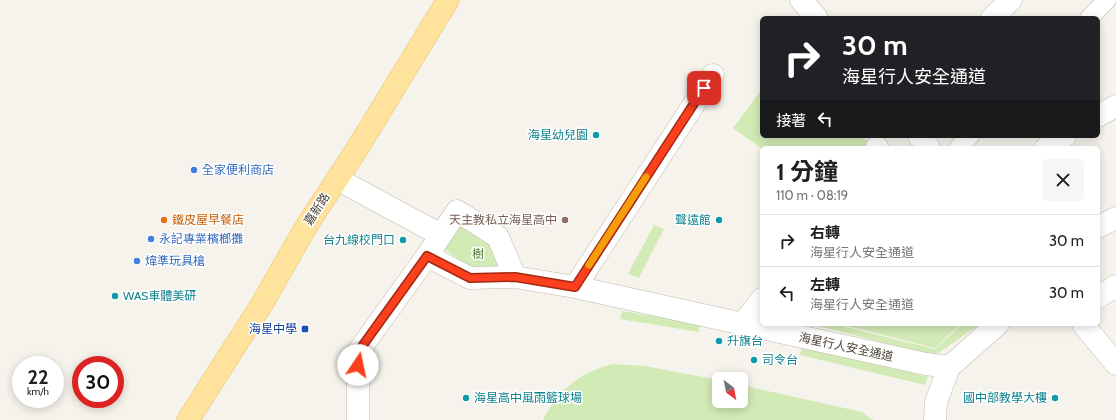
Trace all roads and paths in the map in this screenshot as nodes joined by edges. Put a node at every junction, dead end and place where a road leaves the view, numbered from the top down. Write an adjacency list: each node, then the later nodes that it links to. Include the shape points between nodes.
1 (448, 0): 17 (main road, 嘉新路)
2 (801, 0): 5 (street)
3 (1010, 0): 6 (street)
4 (1107, 0): 7 (lane)
5 (815, 16)
6 (994, 16)
7 (1091, 16)
8 (713, 74): 24 (street)
9 (1116, 106): 10 (street)
10 (1100, 115)
11 (921, 138): 14 (street)
12 (968, 138): 15 (lane)
13 (1063, 138): 16 (street)
14 (927, 146)
15 (960, 146)
16 (1049, 146)
17 (337, 179): 20 (street); 32 (main road, 嘉新路)
18 (1116, 218): 19 (street)
19 (1100, 226)
20 (441, 235): 21 (street); 22 (street, via 457,211 498,236)
21 (427, 256): 22 (street, 海星行人安全通道, via 470,278); 33 (street, via 358,352)
22 (515, 277): 24 (street, 海星行人安全通道)
23 (1116, 286): 25 (street)
24 (575, 287): 27 (street, 海星行人安全通道)
25 (1100, 296)
26 (760, 302): 27 (street)
27 (742, 325): 31 (street, 海星行人安全通道)
28 (996, 326): 31 (street)
29 (1085, 326): 30 (street)
30 (1116, 364)
31 (949, 367): 34 (street, via 936,402)
32 (188, 420)
33 (358, 420)
34 (934, 420)

